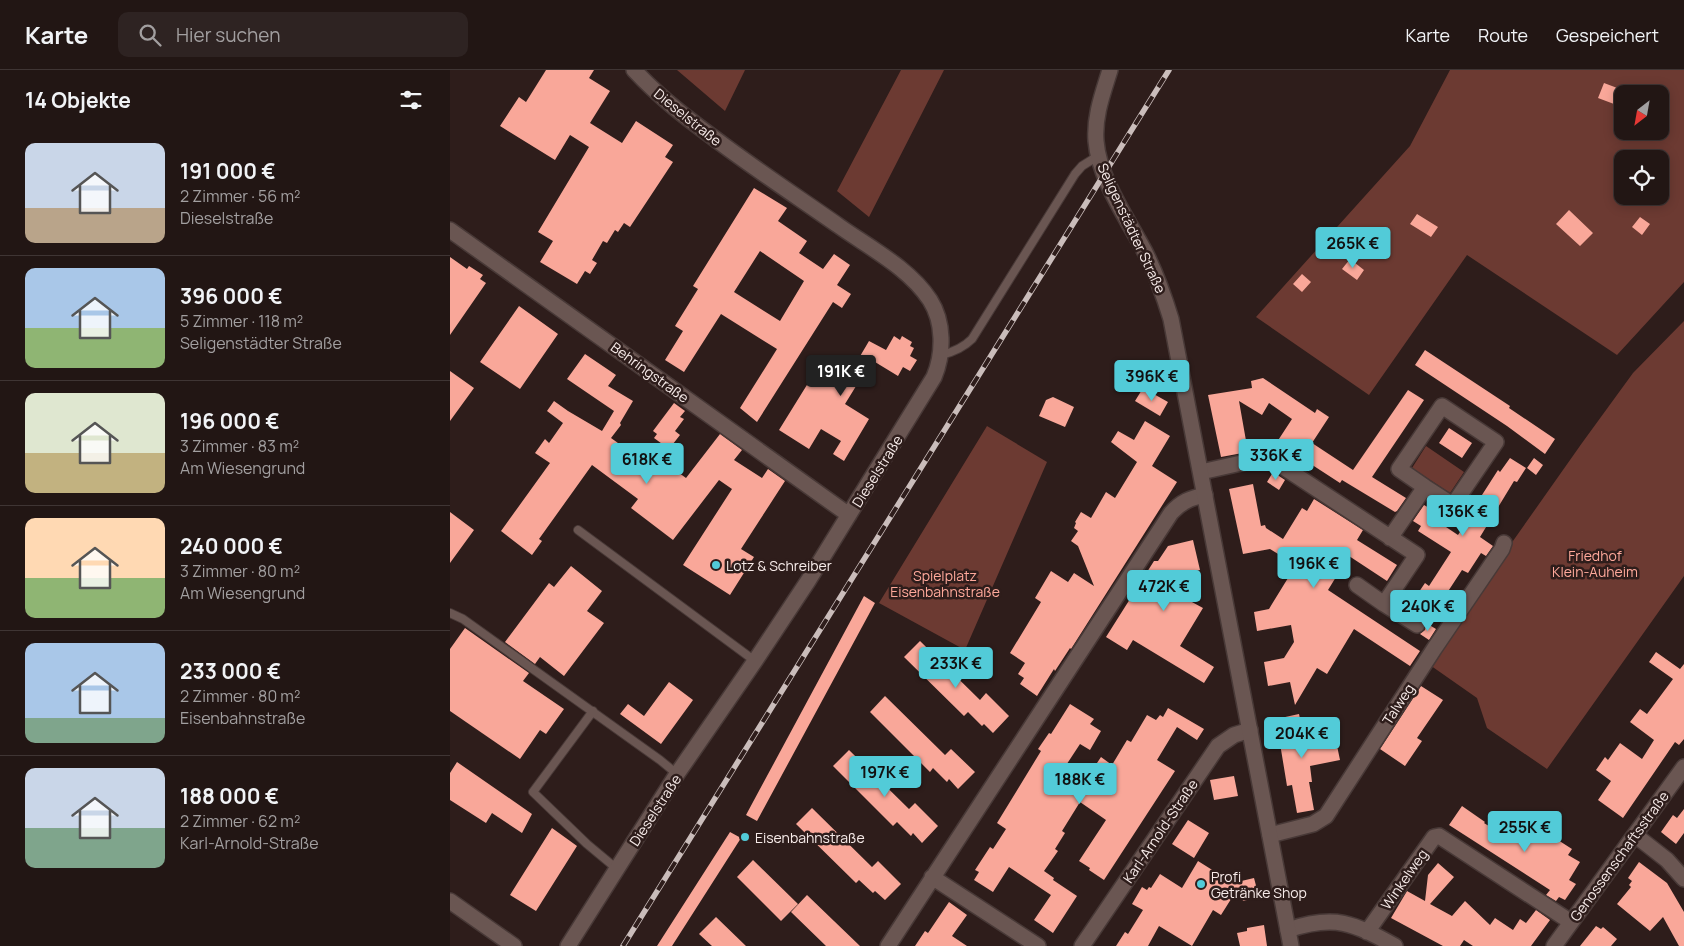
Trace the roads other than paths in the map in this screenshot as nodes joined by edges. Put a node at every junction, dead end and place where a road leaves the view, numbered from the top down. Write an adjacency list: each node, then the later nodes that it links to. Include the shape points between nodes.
1 (634, 70): 5 (street, Dieselstraße, via 680,113 916,282 937,314)
2 (1110, 70): 3 (street, Seligenstädter Straße, via 1096,127)
3 (1098, 156): 5 (lane, via 1076,174 972,339 955,352); 6 (street, Seligenstädter Straße, via 1164,296)
4 (450, 230): 9 (street, Behringstraße)
5 (941, 355): 9 (street, Dieselstraße, via 931,383)
6 (1201, 472): 8 (street, Seligenstädter Straße); 11 (street, via 1268,457)
7 (1425, 487): 7 (street, via 1399,470 1442,406 1496,442 1453,505); 11 (street)
8 (1205, 495): 19 (street, Seligenstädter Straße); 25 (street, via 1183,502 1171,513)
9 (849, 515): 17 (street, Dieselstraße)
10 (578, 530): 17 (lane)
11 (1390, 538): 14 (street, via 1417,556)
12 (1504, 543): 22 (street, Talweg, via 1326,816 1313,824)
13 (1356, 585): 14 (street)
14 (1384, 604): 16 (street)
15 (450, 614): 18 (lane, via 463,618)
16 (1416, 625)
17 (755, 661): 21 (street, Dieselstraße)
18 (593, 711): 21 (lane); 24 (lane, via 533,792)
19 (1250, 730): 22 (street, Seligenstädter Straße); 35 (street, Karl-Arnold-Straße, via 1234,735 1218,746)
20 (1684, 767): 23 (street, Genossenschaftsstraße)
21 (677, 774): 24 (street, Dieselstraße)
22 (1270, 835): 29 (street, Seligenstädter Straße)
23 (1635, 835): 26 (street, via 1667,860); 28 (street, Genossenschaftsstraße)
24 (617, 869): 32 (street, Dieselstraße)
25 (932, 877): 33 (street); 34 (street)
26 (1684, 879)
27 (450, 901): 31 (street)
28 (1571, 922): 30 (street, Winkelweg, via 1439,836 1434,837); 38 (street, Genossenschaftsstraße)
29 (1288, 930): 30 (street, via 1326,921 1340,922); 36 (street, Seligenstädter Straße)
30 (1367, 932): 37 (street)
31 (514, 946)
32 (568, 946)
33 (888, 946)
34 (1038, 946)
35 (1082, 946)
36 (1291, 946)
37 (1395, 946)
38 (1554, 946)

